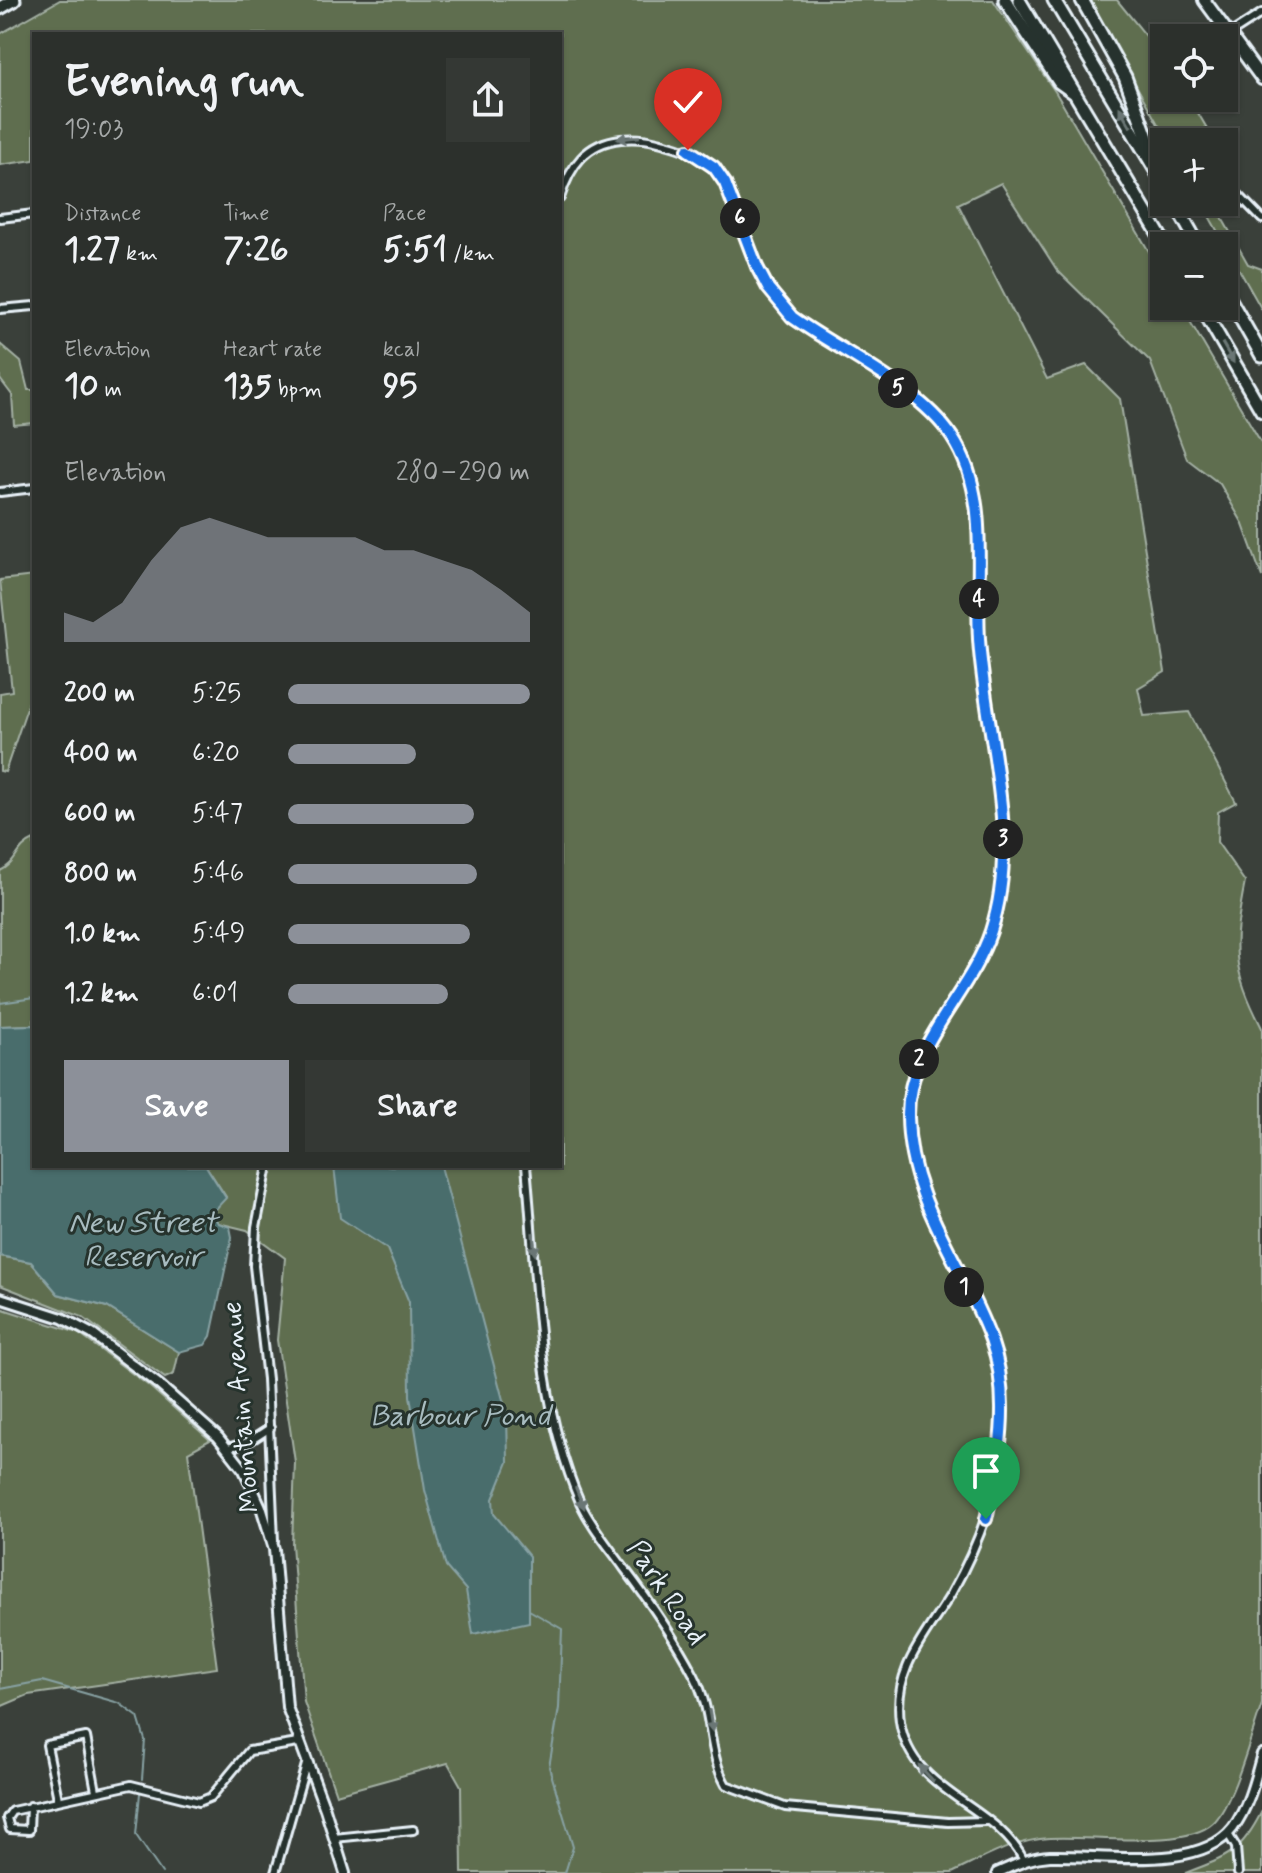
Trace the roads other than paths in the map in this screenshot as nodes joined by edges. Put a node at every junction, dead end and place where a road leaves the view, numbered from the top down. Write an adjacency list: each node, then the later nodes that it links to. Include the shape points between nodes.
1 (14, 0): 7 (highway)
2 (1005, 0): 13 (highway, via 1059,82)
3 (1019, 0): 13 (highway)
4 (1054, 0): 15 (highway, one-way to 4)
5 (1082, 0): 14 (highway, via 1125,77)
6 (1204, 0): 9 (main road)
7 (0, 8)
8 (1262, 13): 10 (street)
9 (1224, 24)
10 (1238, 28)
11 (1238, 43): 12 (main road)
12 (1262, 79)
13 (1079, 97): 21 (highway)
14 (1150, 146)
15 (1150, 161)
16 (562, 194): 41 (street, one-way to 16, via 922,1771 906,1743 899,1702 904,1667 950,1595 986,1519 1000,1456 1000,1377 991,1341 923,1201 908,1118 908,1089 921,1053 980,960 1001,897 1004,846 979,641 977,524 970,470 949,433 929,412 779,303 757,267 725,183 701,158 640,136 608,140 579,158)
17 (1238, 194): 20 (street)
18 (32, 214): 19 (street)
19 (0, 218)
20 (1262, 219)
21 (1158, 232)
22 (32, 306): 23 (street)
23 (0, 309)
24 (1238, 314): 26 (highway)
25 (1209, 320): 27 (highway, one-way to 27)
26 (1262, 356)
27 (1262, 411)
28 (32, 488): 29 (street)
29 (0, 492)
30 (268, 1168): 33 (street, Mountain Avenue, via 254,1266)
31 (526, 1168): 44 (street, Park Road, one-way to 44, via 545,1369 580,1501 694,1676 708,1705 717,1768 726,1785 785,1807)
32 (0, 1298): 34 (street, via 92,1334 158,1384)
33 (270, 1428): 34 (street); 35 (street, Mountain Avenue)
34 (228, 1448): 35 (street, via 254,1491)
35 (274, 1549): 36 (street, via 283,1689)
36 (298, 1743): 38 (street); 39 (street, via 249,1751 211,1797 199,1802 148,1787)
37 (1262, 1754): 46 (street, via 1251,1793)
38 (307, 1761): 47 (street); 49 (street)
39 (96, 1791): 40 (street); 40 (street, via 86,1737 47,1745)
40 (58, 1799): 42 (street)
41 (959, 1801): 43 (street); 44 (street, via 966,1811)
42 (30, 1806): 42 (street, via 12,1811 7,1818 10,1829 29,1830)
43 (987, 1821): 44 (street, Park Road); 48 (street, via 1015,1841)
44 (961, 1822)
45 (413, 1830): 47 (street)
46 (1228, 1834): 48 (street, via 1209,1848 1177,1857 1049,1856); 52 (street, via 1236,1847)
47 (334, 1838): 50 (street)
48 (1024, 1861): 51 (street)
49 (275, 1873)
50 (345, 1873)
51 (997, 1873)
52 (1238, 1873)

